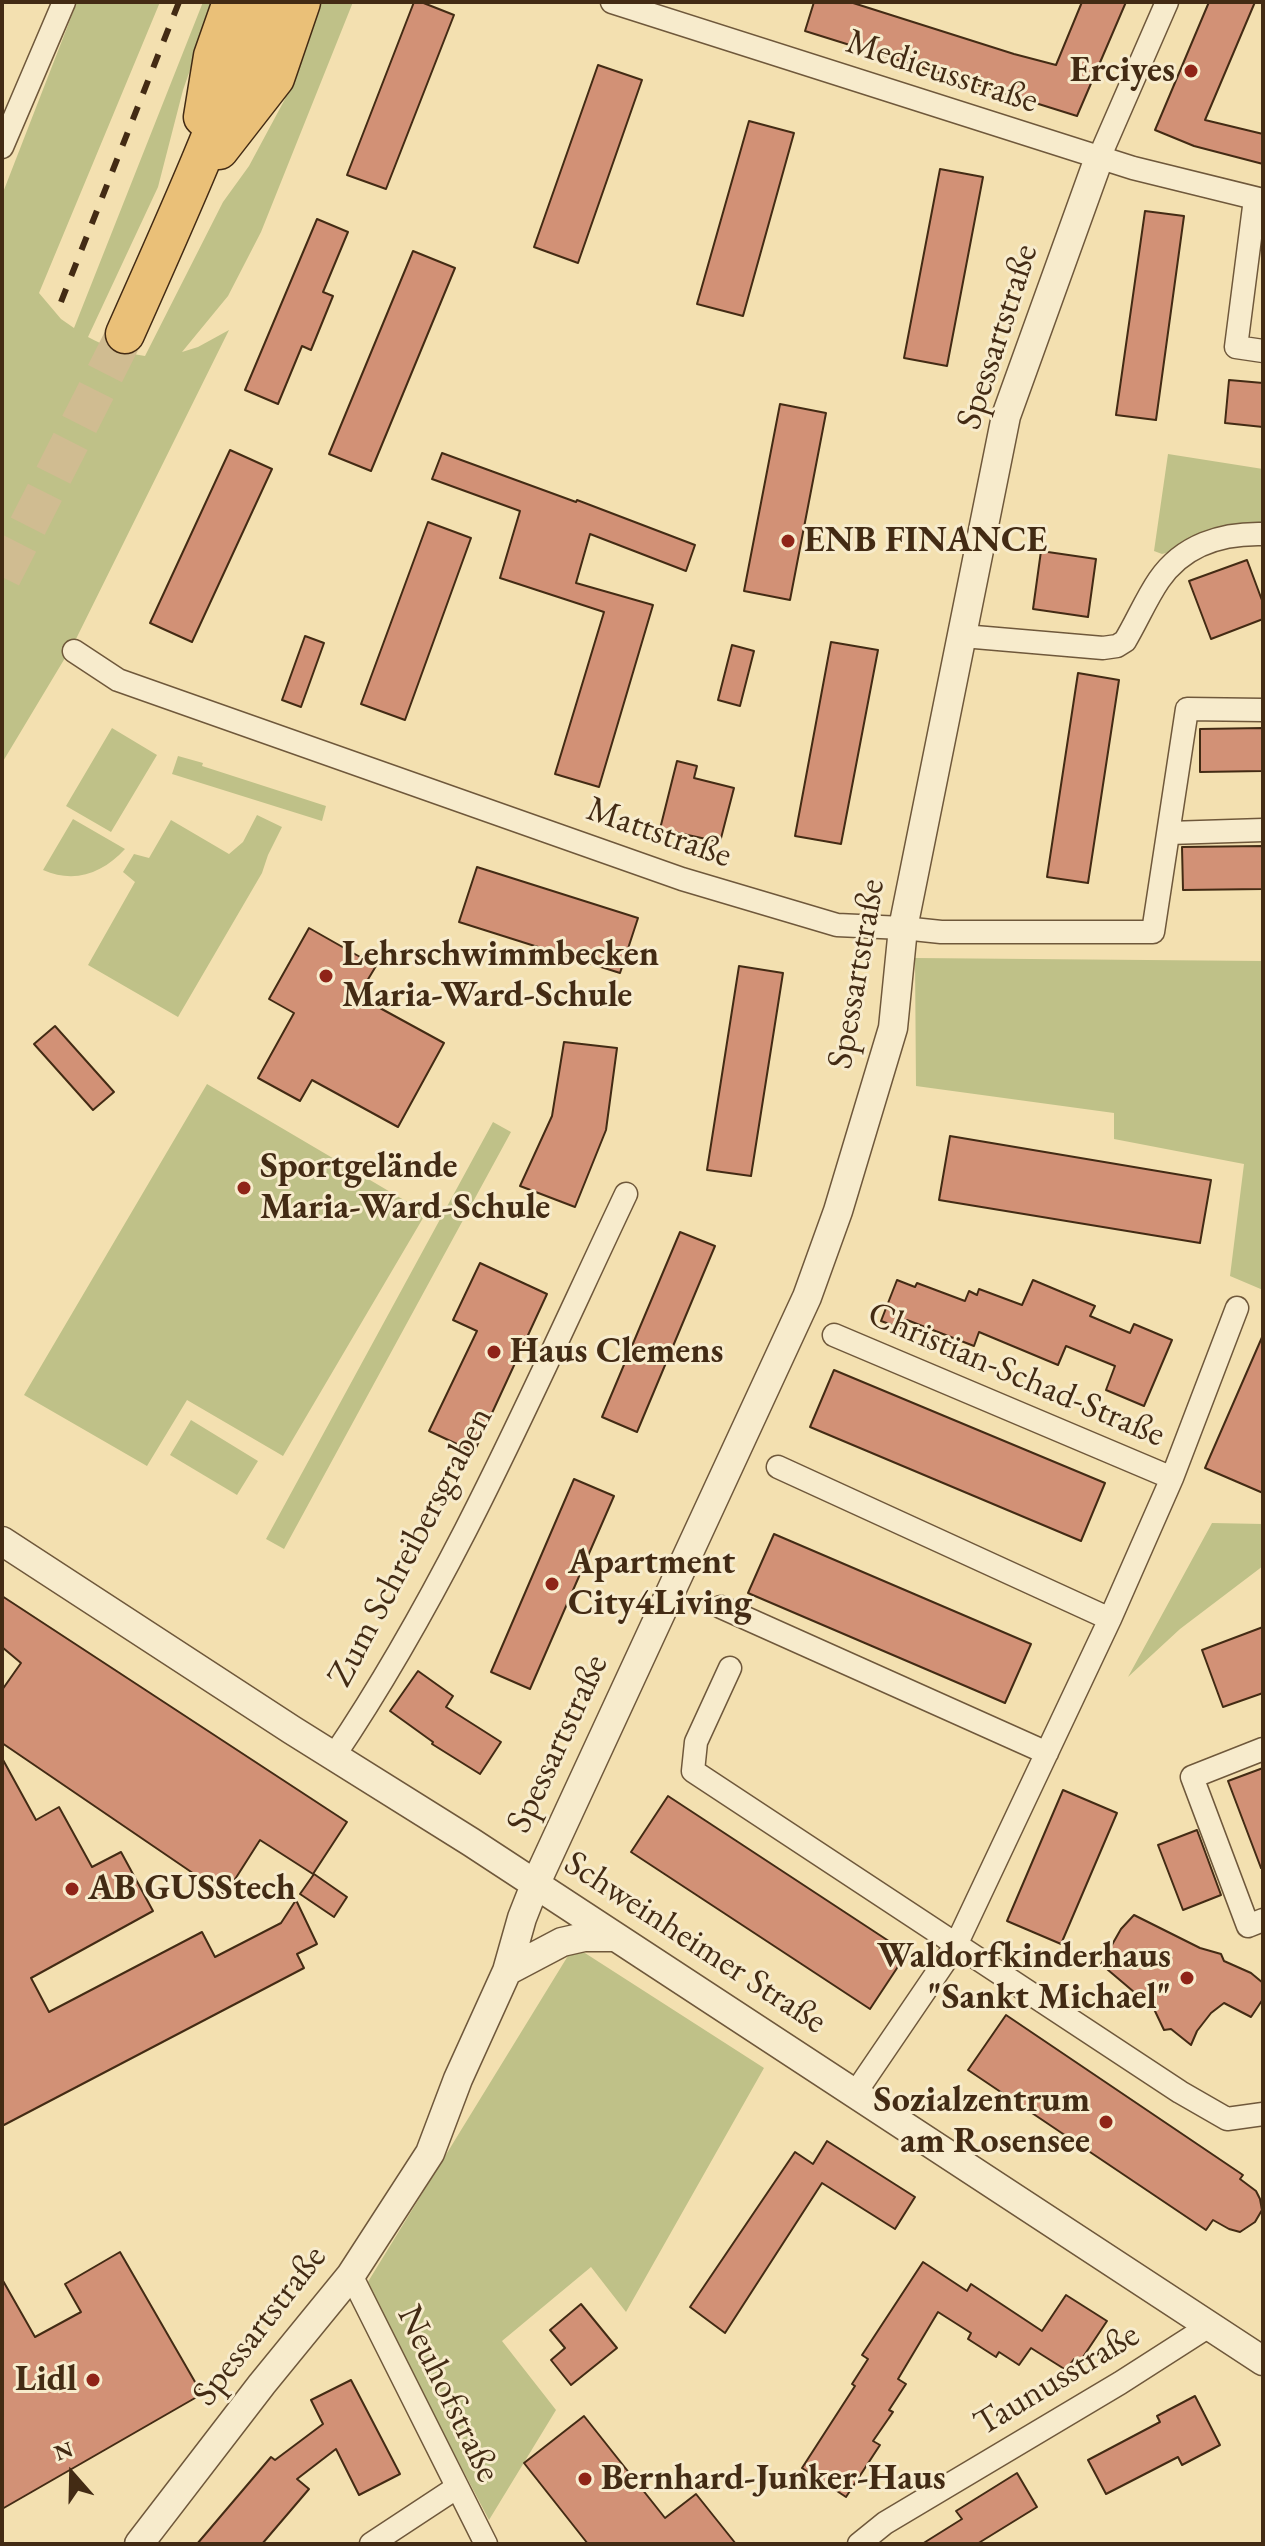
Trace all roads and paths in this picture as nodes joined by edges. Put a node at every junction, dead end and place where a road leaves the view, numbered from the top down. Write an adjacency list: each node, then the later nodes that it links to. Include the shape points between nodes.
1 (64, 2): 7 (street)
2 (232, 2): 9 (highway, via 213,56)
3 (262, 2): 9 (highway)
4 (301, 2): 9 (highway, via 275,78)
5 (612, 2): 8 (street, Medicusstraße)
6 (1167, 2): 8 (street, Spessartstraße)
7 (2, 147)
8 (1099, 158): 10 (street, Medicusstraße); 14 (street, Spessartstraße, via 1006,416)
9 (191, 187): 11 (highway)
10 (1259, 199): 12 (street, Medicusstraße, via 1236,347)
11 (125, 334)
12 (1263, 351)
13 (1263, 534): 14 (street, via 1215,538 1175,562 1117,646)
14 (963, 636): 19 (street, Spessartstraße)
15 (74, 651): 19 (street, Mattstraße, via 118,680 682,879 837,925)
16 (1263, 710): 18 (street, Mattstraße, via 1187,709)
17 (1263, 830): 18 (street)
18 (1169, 833): 19 (street, Mattstraße, via 1153,932)
19 (903, 928): 32 (street, Spessartstraße, via 893,1028 807,1297)
20 (626, 1194): 31 (street, Zum Schreibersgraben, via 469,1527)
21 (1237, 1308): 24 (street, Christian-Schad-Straße)
22 (834, 1335): 24 (street, Christian-Schad-Straße)
23 (778, 1467): 27 (street)
24 (1172, 1478): 27 (street, Christian-Schad-Straße)
25 (2, 1541): 31 (street, Schweinheimer Straße)
26 (721, 1607): 30 (street)
27 (1110, 1619): 30 (street, Christian-Schad-Straße)
28 (730, 1668): 35 (street, via 696,1742 693,1771)
29 (1263, 1749): 33 (street, via 1192,1777 1248,1926)
30 (1047, 1753): 35 (street, Christian-Schad-Straße)
31 (334, 1756): 32 (street, Schweinheimer Straße)
32 (535, 1885): 34 (street, Schweinheimer Straße); 36 (street, Spessartstraße)
33 (1263, 1920)
34 (614, 1937): 36 (street, via 562,1942); 37 (street, Schweinheimer Straße)
35 (956, 1945): 37 (street, Christian-Schad-Straße); 38 (street, via 1227,2119)
36 (507, 1971): 39 (street, Spessartstraße, via 430,2153)
37 (856, 2092): 40 (street, Schweinheimer Straße)
38 (1263, 2114)
39 (351, 2275): 42 (street, Neuhofstraße); 43 (street, Spessartstraße)
40 (1209, 2326): 41 (street, Schweinheimer Straße); 46 (street, Taunusstraße, via 885,2523)
41 (1263, 2361)
42 (456, 2488): 44 (street); 45 (street, Neuhofstraße)
43 (139, 2544)
44 (371, 2544)
45 (486, 2544)
46 (859, 2544)

